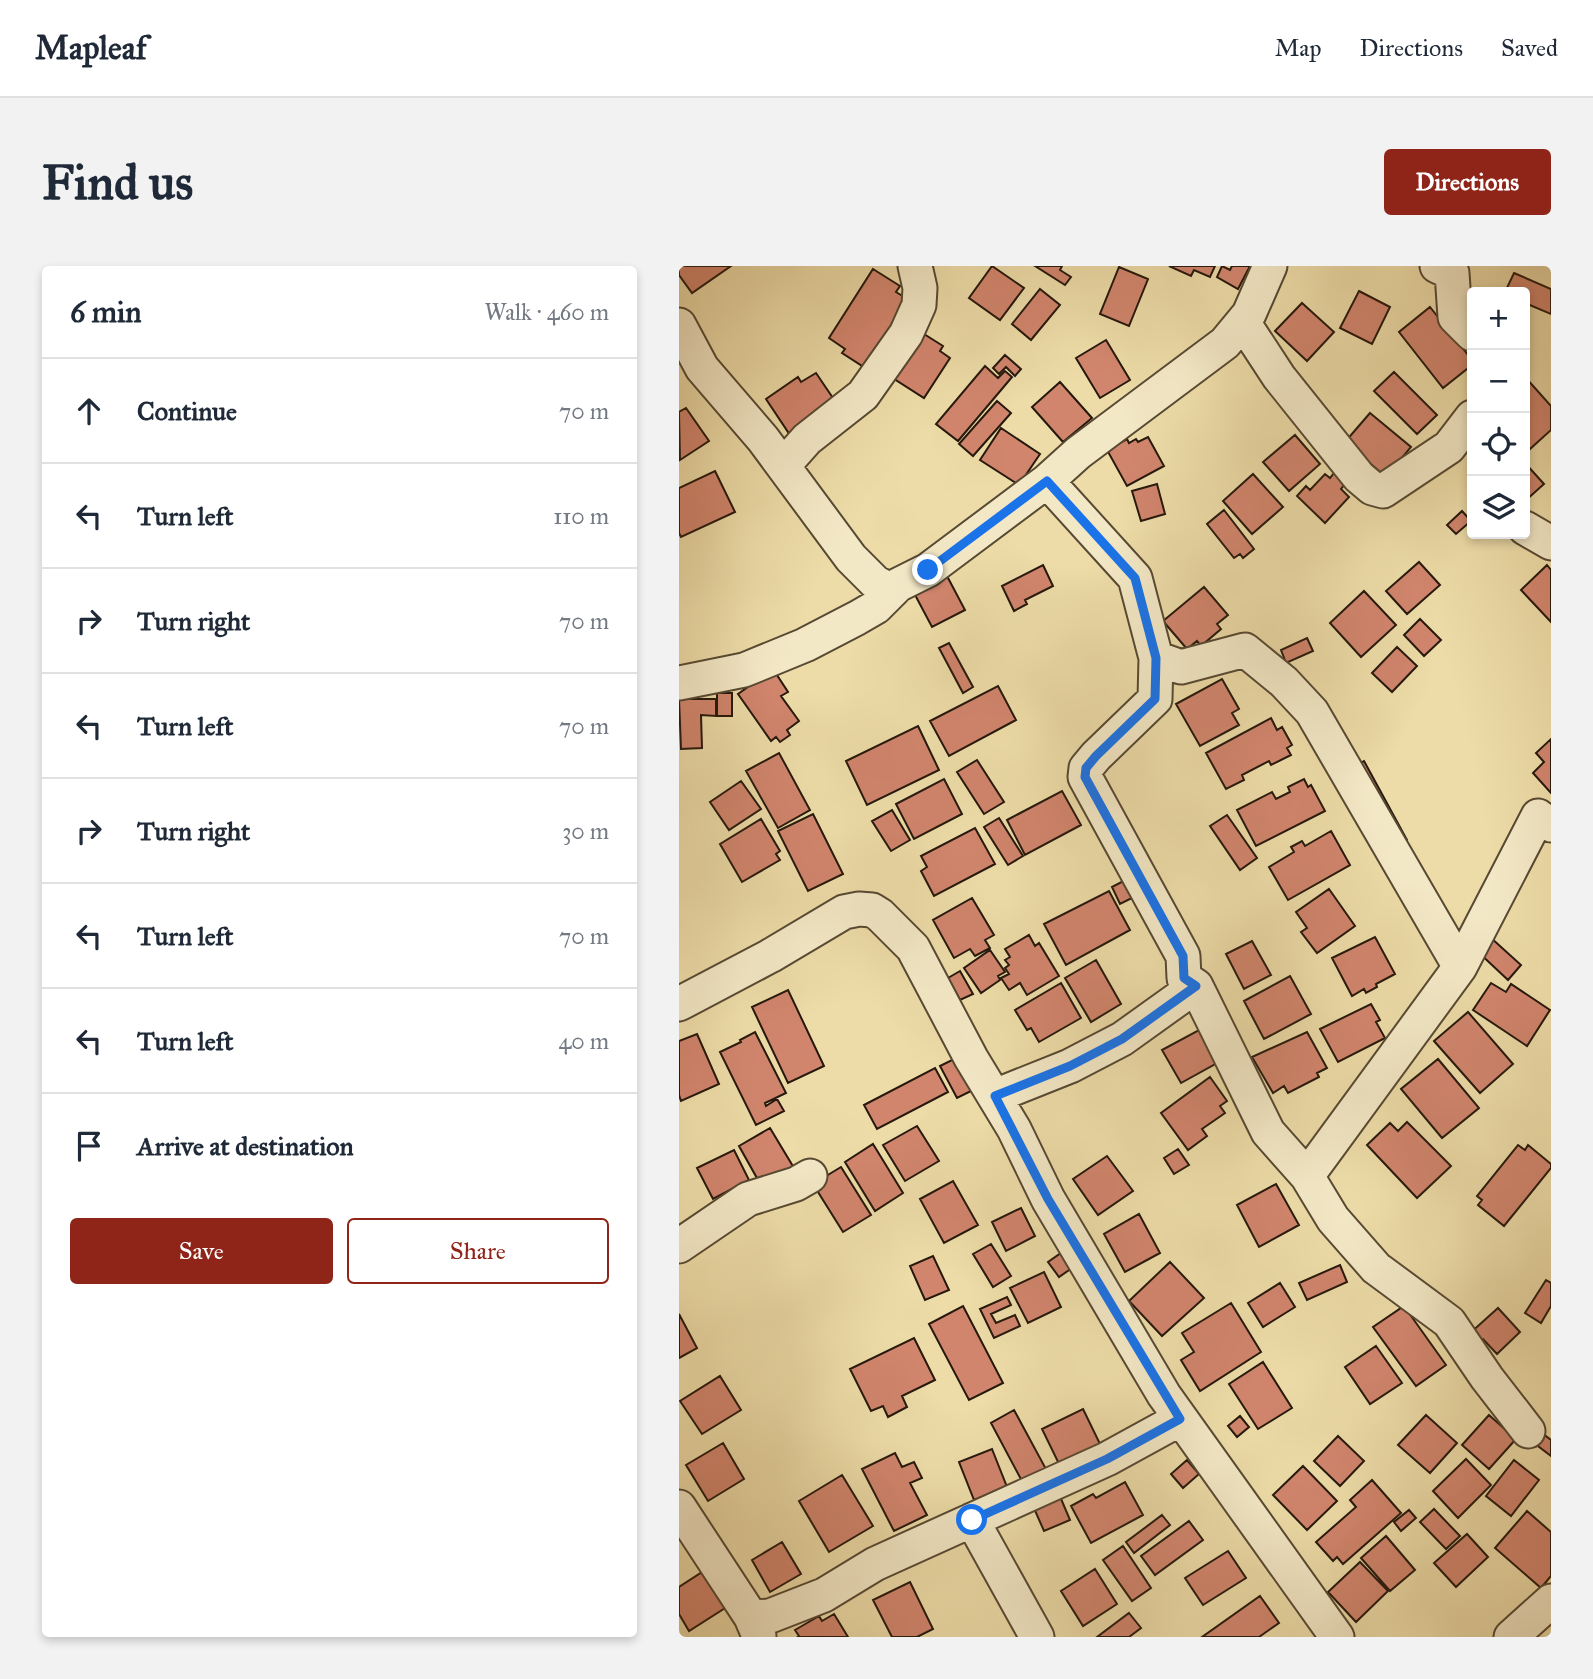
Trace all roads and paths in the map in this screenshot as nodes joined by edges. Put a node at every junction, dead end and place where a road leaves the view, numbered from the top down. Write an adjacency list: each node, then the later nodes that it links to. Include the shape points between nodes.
1 (915, 266): 9 (street, via 921,288 919,305 906,334 863,395)
2 (1271, 266): 4 (street)
3 (1437, 266): 6 (street, via 1452,273 1455,317)
4 (1243, 322): 7 (street, via 1279,377 1372,488 1383,491 1449,447); 11 (street, via 1226,343)
5 (679, 325): 8 (street, via 702,368)
6 (1467, 329)
7 (1467, 424)
8 (763, 439): 9 (street); 10 (street)
9 (807, 439): 10 (street)
10 (783, 466): 14 (street, via 851,558 875,582)
11 (1047, 481): 14 (street, via 928,570); 15 (street, via 1135,578)
12 (1530, 531): 13 (street)
13 (1551, 543)
14 (893, 590): 16 (street, via 876,607 805,645 744,670)
15 (1156, 658): 18 (street, via 1181,667 1245,650 1284,682 1312,712); 19 (street, via 1155,699 1096,756 1085,777 1183,956 1184,978)
16 (679, 683)
17 (1551, 825): 18 (street, via 1538,816)
18 (1460, 967): 23 (street)
19 (1196, 986): 21 (street, via 1122,1039); 23 (street, via 1268,1132)
20 (679, 1004): 21 (street, via 844,912 872,910 913,948)
21 (995, 1096): 25 (street, via 1048,1199)
22 (810, 1176): 24 (street, via 748,1199)
23 (1307, 1176): 26 (street, via 1333,1219 1376,1268 1449,1322)
24 (679, 1245)
25 (1180, 1419): 28 (street, via 1107,1459); 32 (street)
26 (1528, 1431)
27 (679, 1507): 30 (street)
28 (972, 1520): 30 (street); 31 (street)
29 (1551, 1601): 33 (street)
30 (755, 1627)
31 (1037, 1637)
32 (1337, 1637)
33 (1511, 1637)

